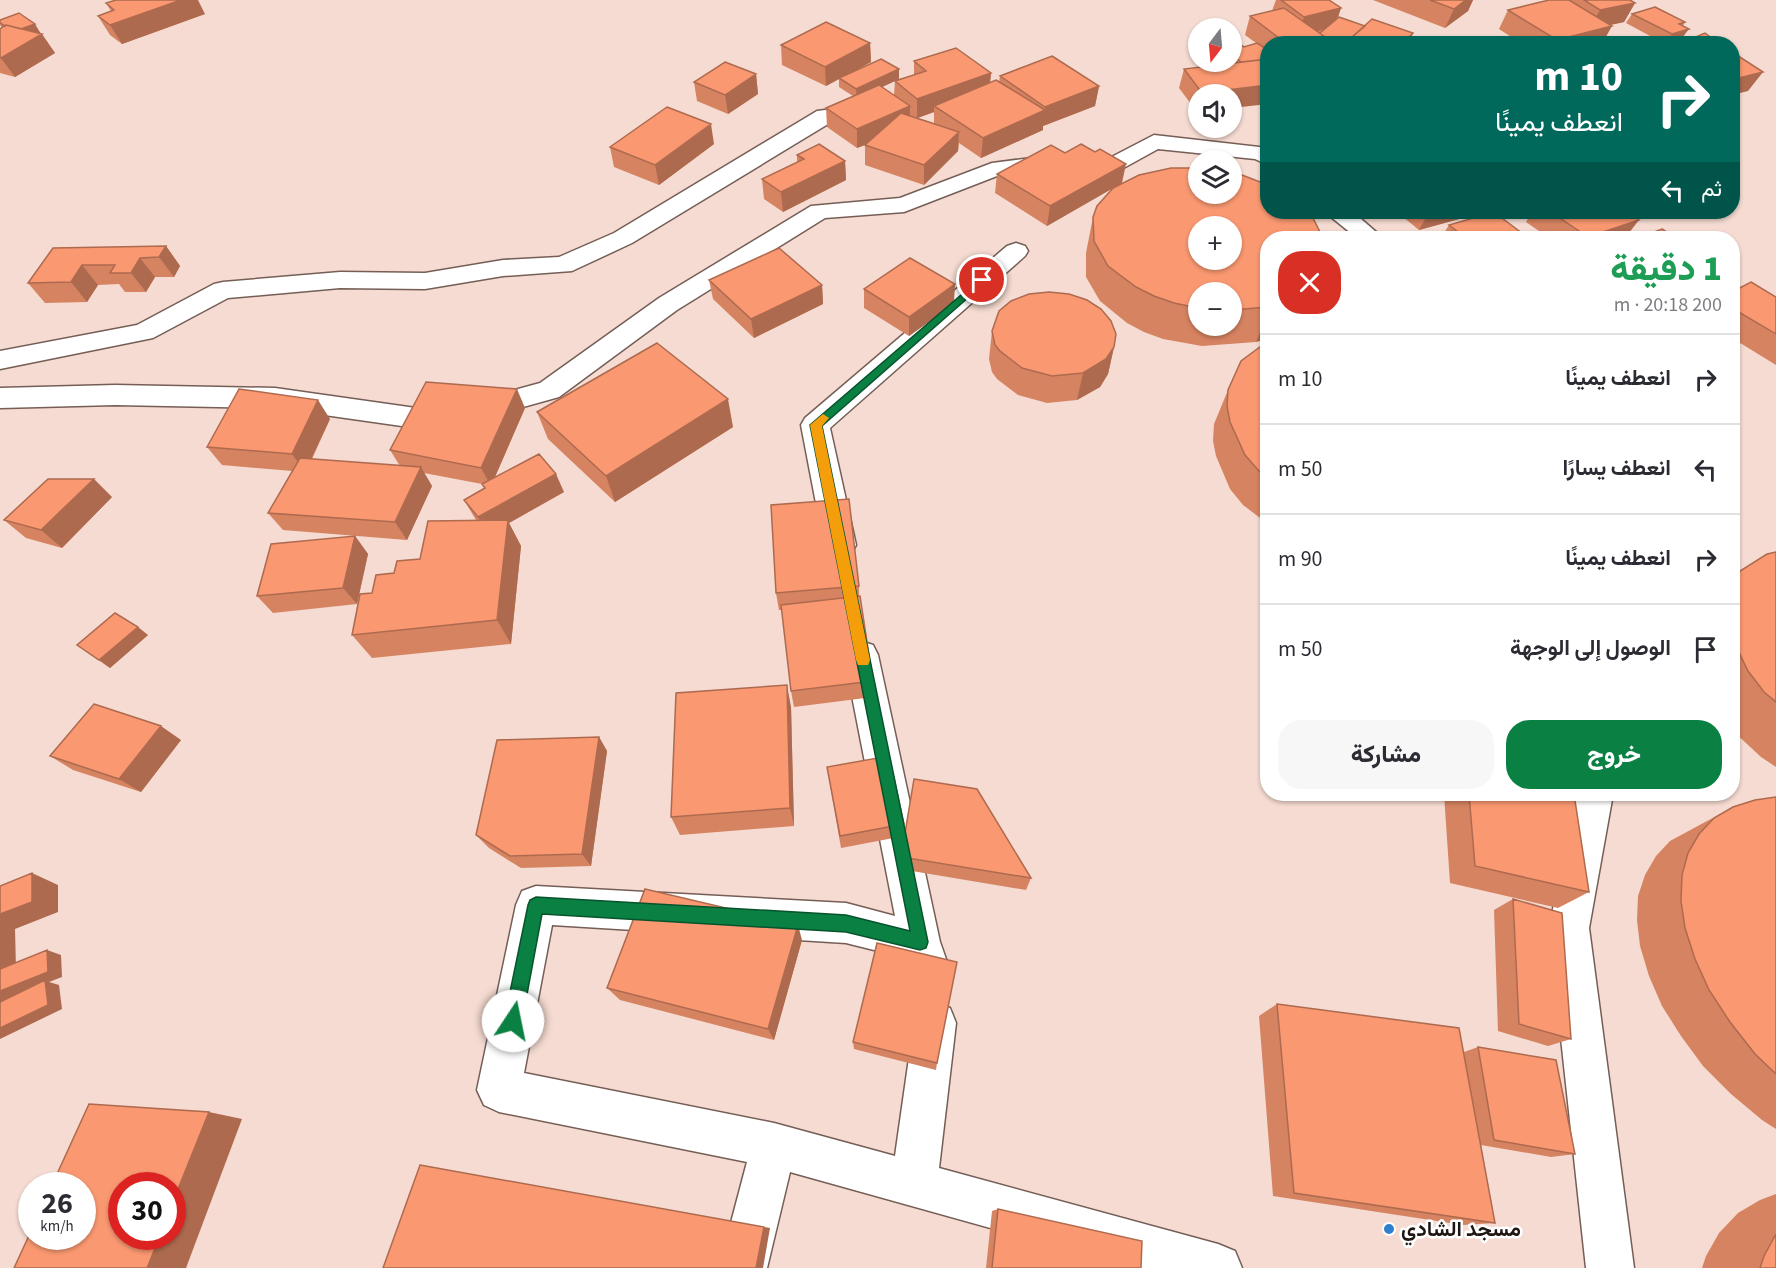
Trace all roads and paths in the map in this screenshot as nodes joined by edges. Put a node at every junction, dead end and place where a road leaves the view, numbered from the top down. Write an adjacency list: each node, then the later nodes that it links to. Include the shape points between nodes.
1 (825, 116): 6 (street, via 623,238 563,265 503,268 425,281 340,280 223,290 144,332)
2 (1260, 153): 7 (street, via 1154,142 1101,171 1046,163 992,170 904,205 819,211 668,304 549,390 437,421 275,398)
3 (1348, 219): 4 (street)
4 (1362, 231)
5 (1016, 251): 8 (street, via 815,425)
6 (0, 360)
7 (0, 398)
8 (846, 577)
9 (855, 624): 11 (street)
10 (1593, 801): 16 (street, via 1569,928)
11 (920, 942): 12 (street, via 846,924 536,905 499,1090); 13 (street, via 937,989)
12 (774, 1145): 13 (street); 14 (street)
13 (914, 1184): 15 (street)
14 (743, 1268)
15 (1218, 1268)
16 (1610, 1268)

